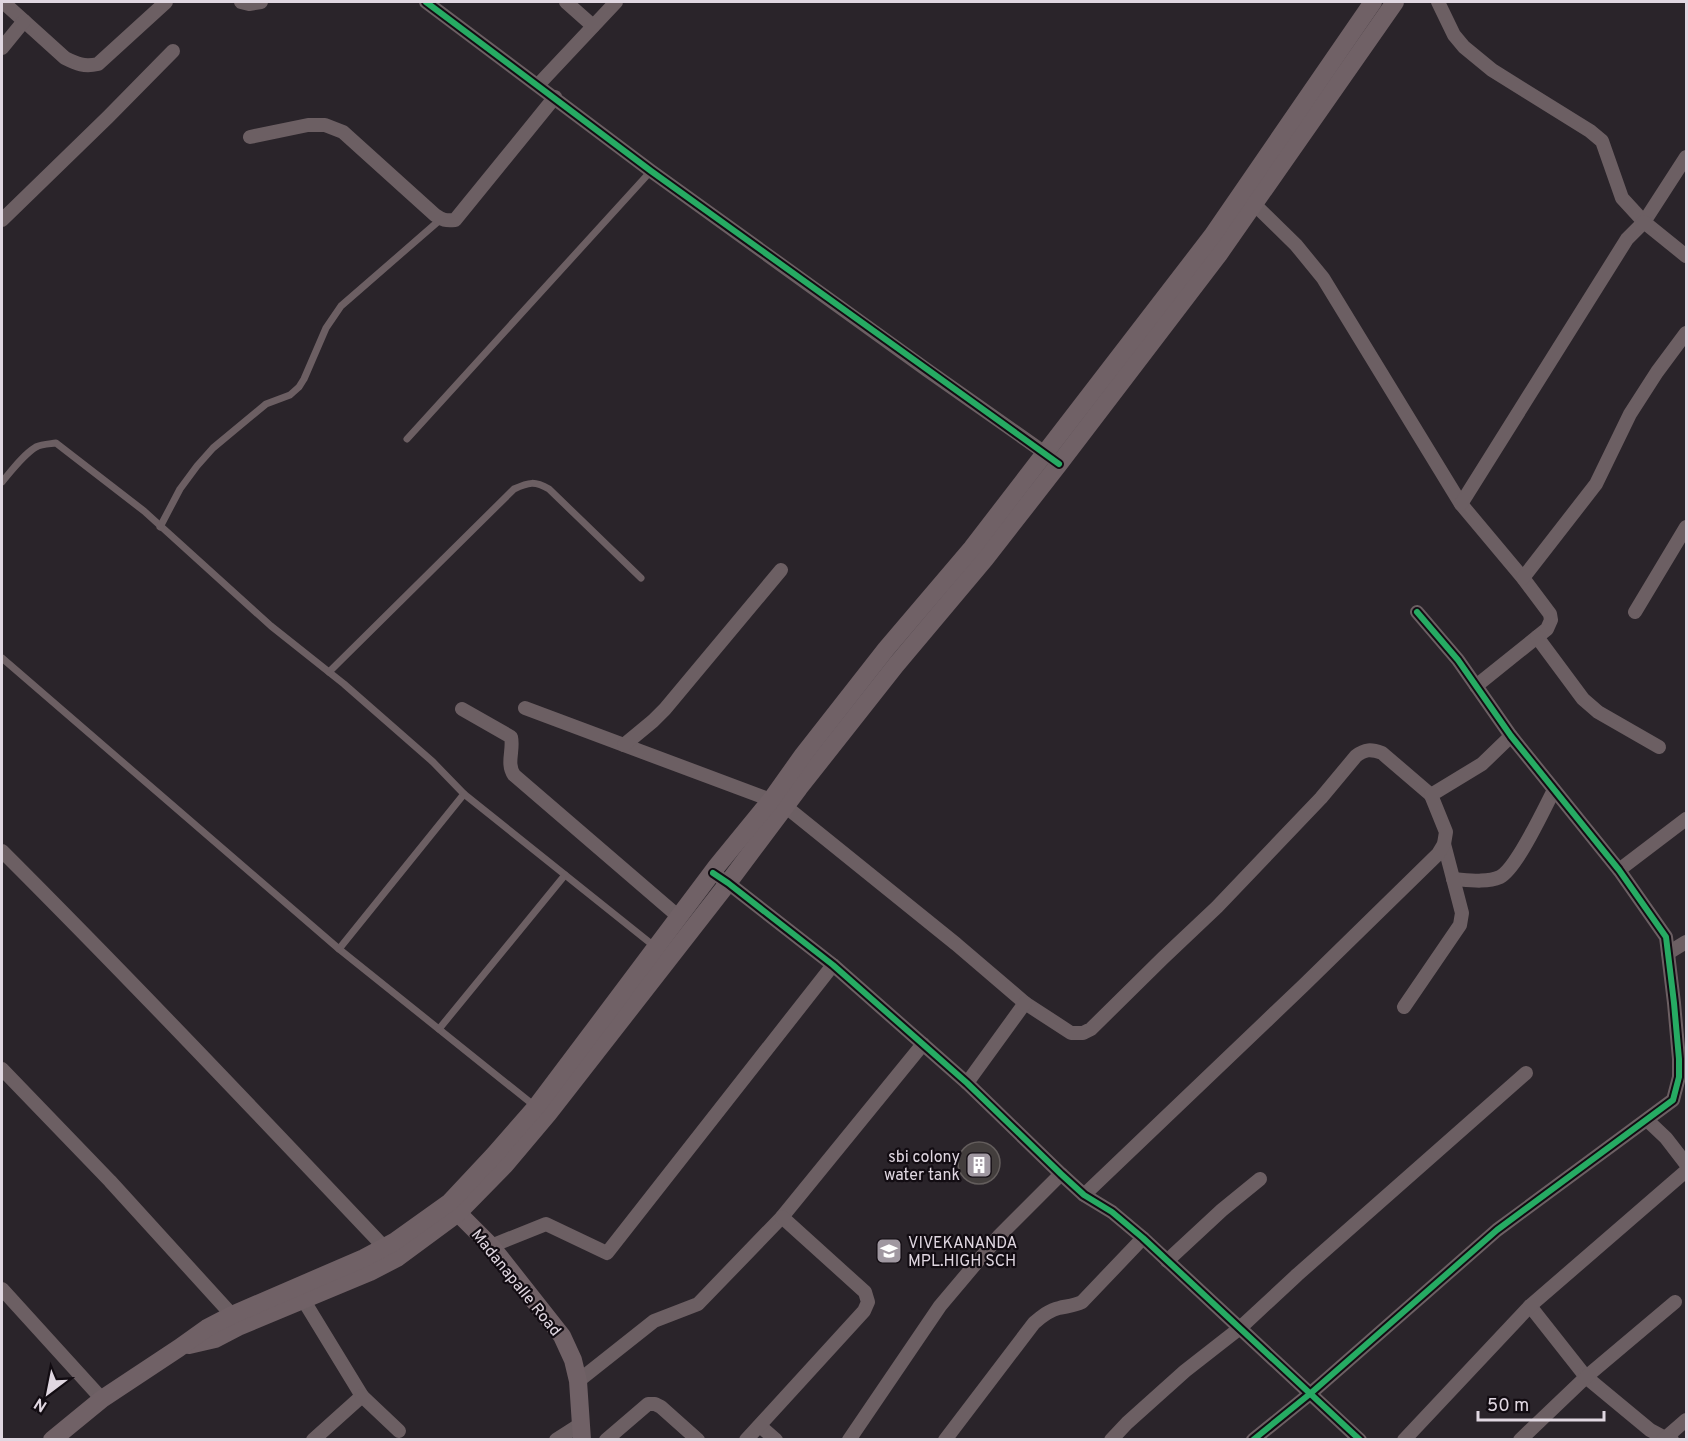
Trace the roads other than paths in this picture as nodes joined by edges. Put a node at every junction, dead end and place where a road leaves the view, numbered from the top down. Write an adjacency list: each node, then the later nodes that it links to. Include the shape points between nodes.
1 (3, 2): 11 (street)
2 (166, 2): 11 (street, via 98,64 87,67 64,58)
3 (241, 2): 4 (street)
4 (261, 2)
5 (426, 2): 15 (street)
6 (566, 2): 12 (street)
7 (616, 2): 12 (street)
8 (1373, 2): 20 (main road)
9 (1395, 2): 20 (main road)
10 (1438, 2): 23 (street, via 1464,47 1492,70 1602,141 1622,198)
11 (24, 21): 13 (street)
12 (593, 27): 15 (street)
13 (2, 48)
14 (173, 51): 22 (street)
15 (538, 86): 16 (street)
16 (555, 97): 19 (street); 21 (street, via 455,220)
17 (250, 137): 21 (street, via 308,125 325,125 343,132)
18 (1686, 157): 23 (street)
19 (651, 171): 26 (lane); 27 (street)
20 (1249, 198): 27 (main road, via 1219,254); 29 (street, via 1323,278)
21 (441, 219): 30 (lane, via 341,306 326,328 299,387 266,404 213,448 180,489)
22 (2, 220)
23 (1644, 222): 24 (street); 29 (street, via 1627,239)
24 (1686, 256)
25 (1686, 333): 34 (street, via 1630,414 1596,484)
26 (407, 439)
27 (1052, 458): 49 (main road, via 985,560)
28 (2, 482): 30 (lane, via 32,450 56,443)
29 (1461, 504): 34 (street)
30 (160, 527): 39 (lane)
31 (1686, 527): 36 (street)
32 (781, 570): 44 (street, via 665,709)
33 (641, 578): 39 (lane, via 549,489 526,483 514,489)
34 (1523, 578): 37 (street, via 1550,614 1547,629)
35 (1417, 612): 40 (street)
36 (1635, 612)
37 (1538, 637): 40 (street); 45 (street, via 1583,699)
38 (2, 658): 60 (lane)
39 (329, 672): 47 (lane)
40 (1476, 686): 43 (street)
41 (525, 708): 44 (street)
42 (462, 709): 57 (street, via 511,737 510,770 514,775)
43 (1511, 736): 46 (street); 48 (street, via 1482,764)
44 (624, 745): 49 (street)
45 (1659, 747)
46 (1554, 790): 53 (street); 56 (street, via 1514,864 1500,876)
47 (464, 794): 54 (lane); 60 (lane)
48 (1431, 795): 51 (street, via 1446,832); 63 (street, via 1382,753 1363,751 1217,907 1091,1029 1071,1033)
49 (778, 803): 55 (main road); 63 (street)
50 (1686, 819): 53 (street)
51 (1444, 844): 56 (street); 76 (street, via 1304,985)
52 (2, 851): 81 (street)
53 (1619, 870): 61 (street, via 1666,937)
54 (565, 875): 59 (lane); 65 (lane)
55 (720, 878): 57 (main road); 62 (street); 77 (main road, via 548,1114 505,1165)
56 (1453, 879): 64 (street, via 1462,913 1460,925)
57 (679, 917): 59 (main road)
58 (1686, 942): 61 (street)
59 (656, 947): 70 (main road)
60 (339, 948): 65 (lane)
61 (1668, 952): 71 (street, via 1679,1077 1673,1100)
62 (833, 965): 66 (street); 80 (street, via 607,1253 546,1224)
63 (1025, 1003): 69 (street)
64 (1404, 1007)
65 (439, 1029): 70 (lane)
66 (923, 1044): 69 (street); 78 (street)
67 (2, 1069): 87 (street, via 110,1181)
68 (1526, 1073): 88 (street)
69 (967, 1083): 74 (street)
70 (536, 1107): 77 (main road)
71 (1647, 1120): 72 (street); 91 (street, via 1497,1230)
72 (1686, 1164)
73 (1686, 1171): 86 (street)
74 (1061, 1174): 76 (street); 106 (street, via 999,1236 940,1306)
75 (1260, 1179): 82 (street)
76 (1084, 1195): 79 (street)
77 (454, 1208): 80 (main road, Madanapalle Road); 81 (main road); 84 (main road, via 397,1258)
78 (782, 1217): 90 (street, via 698,1304 654,1321); 95 (street, via 865,1292 868,1302)
79 (1143, 1238): 82 (street); 107 (street, via 1082,1302 1057,1308 1034,1323)
80 (491, 1246): 90 (main road, Madanapalle Road, via 561,1336)
81 (384, 1247): 87 (main road)
82 (1167, 1261): 88 (street)
83 (2, 1289): 93 (street)
84 (304, 1300): 87 (main road); 92 (street)
85 (1675, 1302): 89 (street)
86 (1530, 1306): 89 (street); 111 (street)
87 (235, 1321): 93 (main road, via 215,1339 179,1348)
88 (1240, 1328): 91 (street); 108 (street, via 1185,1371)
89 (1586, 1377): 98 (street); 112 (street)
90 (578, 1382): 97 (main road, Madanapalle Road)
91 (1311, 1393): 109 (street); 110 (street)
92 (362, 1396): 96 (street); 100 (street)
93 (102, 1399): 99 (main road)
94 (1686, 1420): 98 (street)
95 (760, 1426): 104 (street); 105 (street)
96 (399, 1431)
97 (581, 1432): 101 (street)
98 (1666, 1439)
99 (52, 1440)
100 (313, 1440)
101 (556, 1440)
102 (606, 1440): 103 (street, via 648,1404 655,1404)
103 (698, 1440)
104 (746, 1440)
105 (776, 1440)
106 (849, 1440)
107 (945, 1440)
108 (1111, 1440)
109 (1253, 1440)
110 (1360, 1440)
111 (1404, 1440)
112 (1520, 1440)

